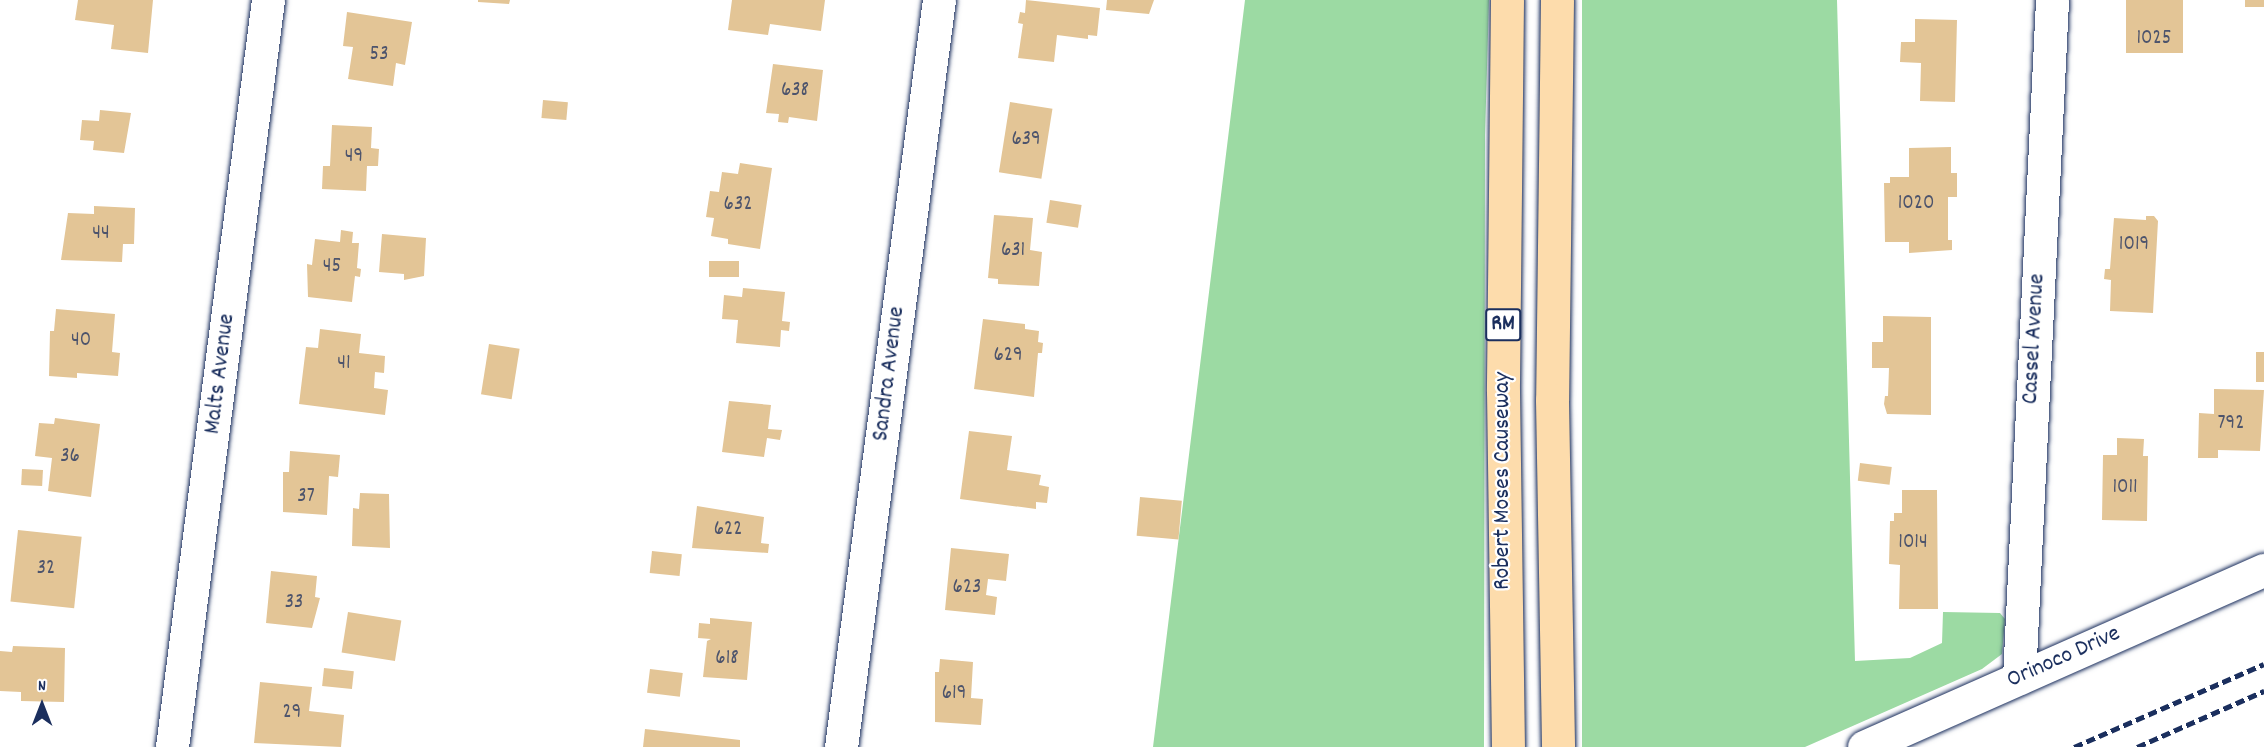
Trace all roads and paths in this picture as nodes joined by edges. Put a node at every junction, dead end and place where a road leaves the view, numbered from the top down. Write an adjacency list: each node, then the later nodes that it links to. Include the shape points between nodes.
1 (268, 0): 8 (street, Malts Avenue)
2 (939, 0): 9 (street, Sandra Avenue)
3 (1507, 0): 10 (highway, Robert Moses Causeway / RM, via 1503,402)
4 (1557, 0): 11 (highway, Robert Moses Causeway / RM, via 1552,400)
5 (2052, 0): 7 (street, Cassel Avenue)
6 (2264, 570): 7 (street, Orinoco Drive)
7 (2019, 678): 12 (street, Orinoco Drive)
8 (172, 747)
9 (841, 747)
10 (1508, 747)
11 (1558, 747)
12 (1864, 747)

